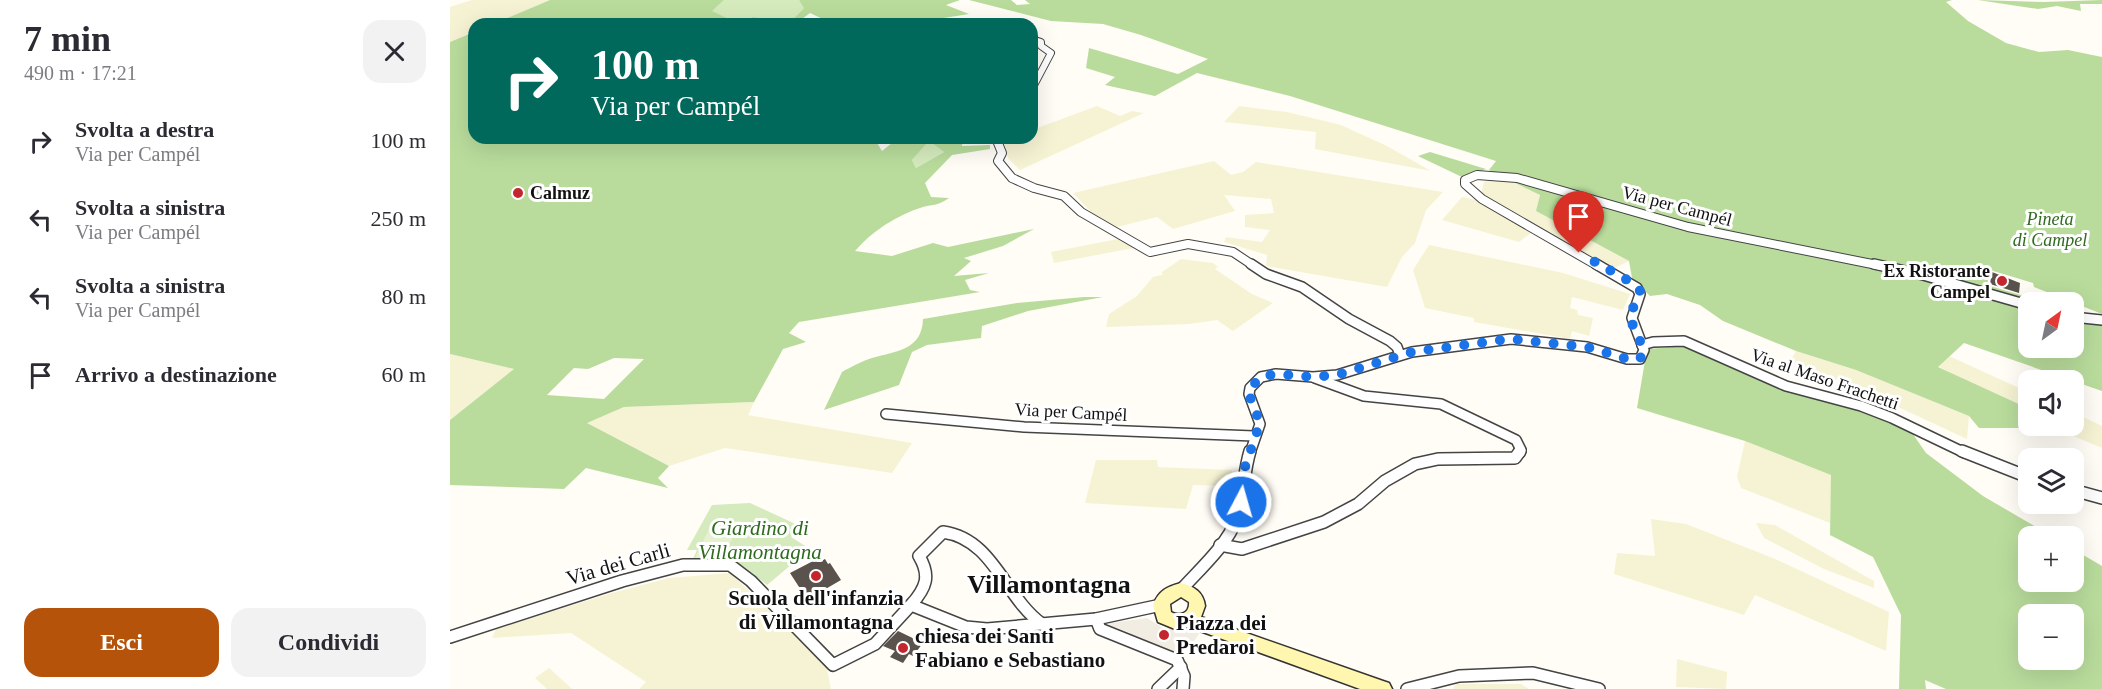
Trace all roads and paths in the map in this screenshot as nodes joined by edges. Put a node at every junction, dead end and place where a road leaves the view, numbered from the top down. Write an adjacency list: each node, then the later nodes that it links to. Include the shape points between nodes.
1 (1038, 41): 2 (street, via 1051,53)
2 (1038, 78)
3 (998, 144): 8 (street, via 1002,153 998,161 1012,178 1064,196 1081,212 1150,252 1188,244 1233,252 1266,273 1302,287 1390,341)
4 (2018, 302): 7 (street, Via per Campél, via 1918,274 1680,226 1522,179 1483,173 1465,180 1482,199 1637,288 1640,294 1631,321)
5 (2084, 318): 6 (street)
6 (2102, 320)
7 (1642, 345): 8 (street, via 1640,359 1634,360 1594,348 1523,339); 12 (street, Via al Maso Frachetti, via 1684,341 1786,386 1892,418)
8 (1401, 355): 9 (street, via 1345,374)
9 (1313, 377): 11 (street, via 1276,374 1255,381 1249,394 1260,423); 15 (street, via 1348,393 1441,404 1516,440 1521,450 1515,458 1438,459 1415,464 1324,522 1242,549)
10 (886, 414): 11 (street, Via per Campél, via 957,422)
11 (1254, 436): 15 (street, via 1235,523)
12 (2018, 473)
13 (2084, 493): 14 (street)
14 (2102, 498)
15 (1220, 545): 16 (street)
16 (1181, 590): 18 (street, via 1164,597); 20 (street, via 1198,601 1195,615)
17 (911, 605): 21 (street, via 966,627); 21 (street, via 928,583 919,556 937,535 950,533 986,554 1028,614); 22 (street, Via dei Carli, via 875,644 833,665 751,581 730,565 683,565)
18 (1161, 605): 19 (street); 20 (street, via 1169,621)
19 (1096, 619): 21 (street); 23 (street, via 1100,629 1177,660)
20 (1189, 620): 26 (street)
21 (1041, 624)
22 (450, 637)
23 (1181, 667): 24 (street); 25 (street)
24 (1158, 689)
25 (1183, 689)
26 (1383, 689)
27 (1407, 689): 28 (street, via 1459,676 1533,673)
28 (1599, 689)

